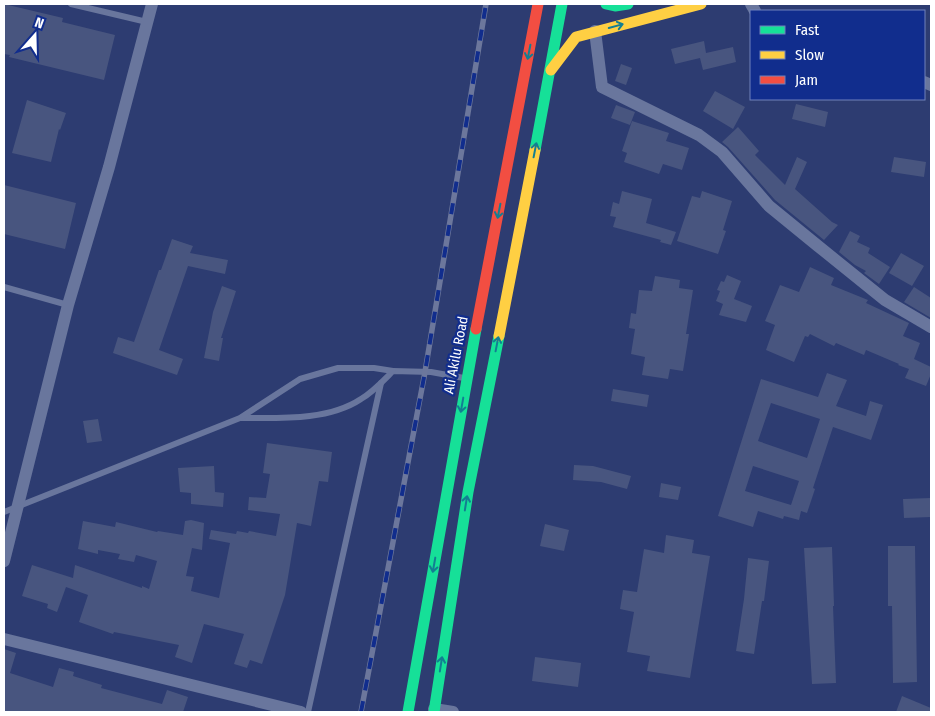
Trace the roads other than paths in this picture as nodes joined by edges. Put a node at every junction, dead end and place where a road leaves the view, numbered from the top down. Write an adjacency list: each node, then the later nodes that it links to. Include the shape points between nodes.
1 (71, 4): 8 (lane)
2 (152, 4): 8 (street)
3 (538, 4): 15 (main road, Ali Akilu Road, one-way to 15)
4 (562, 4): 10 (main road)
5 (606, 4): 6 (main road)
6 (628, 4)
7 (701, 4): 9 (main road, one-way to 7)
8 (147, 22): 12 (street, via 109,167)
9 (596, 31): 10 (main road, via 576,37); 13 (street, via 602,87 699,134 722,152 769,206 885,300)
10 (551, 71): 17 (main road, one-way to 10)
11 (4, 287): 12 (lane)
12 (68, 304): 19 (street)
13 (931, 327)
14 (393, 371): 15 (lane, via 431,372); 16 (lane); 18 (lane, via 338,368 300,379)
15 (467, 379): 17 (main road); 26 (main road, Ali Akilu Road, one-way to 26)
16 (381, 383): 18 (lane, via 361,400 336,411 297,418); 25 (lane)
17 (489, 383): 23 (main road, one-way to 17, via 468,492)
18 (240, 418): 19 (lane)
19 (17, 507): 20 (lane); 21 (street)
20 (4, 512)
21 (4, 561)
22 (4, 639): 24 (street)
23 (434, 711): 27 (street)
24 (301, 712)
25 (308, 712)
26 (408, 712)
27 (453, 712)

